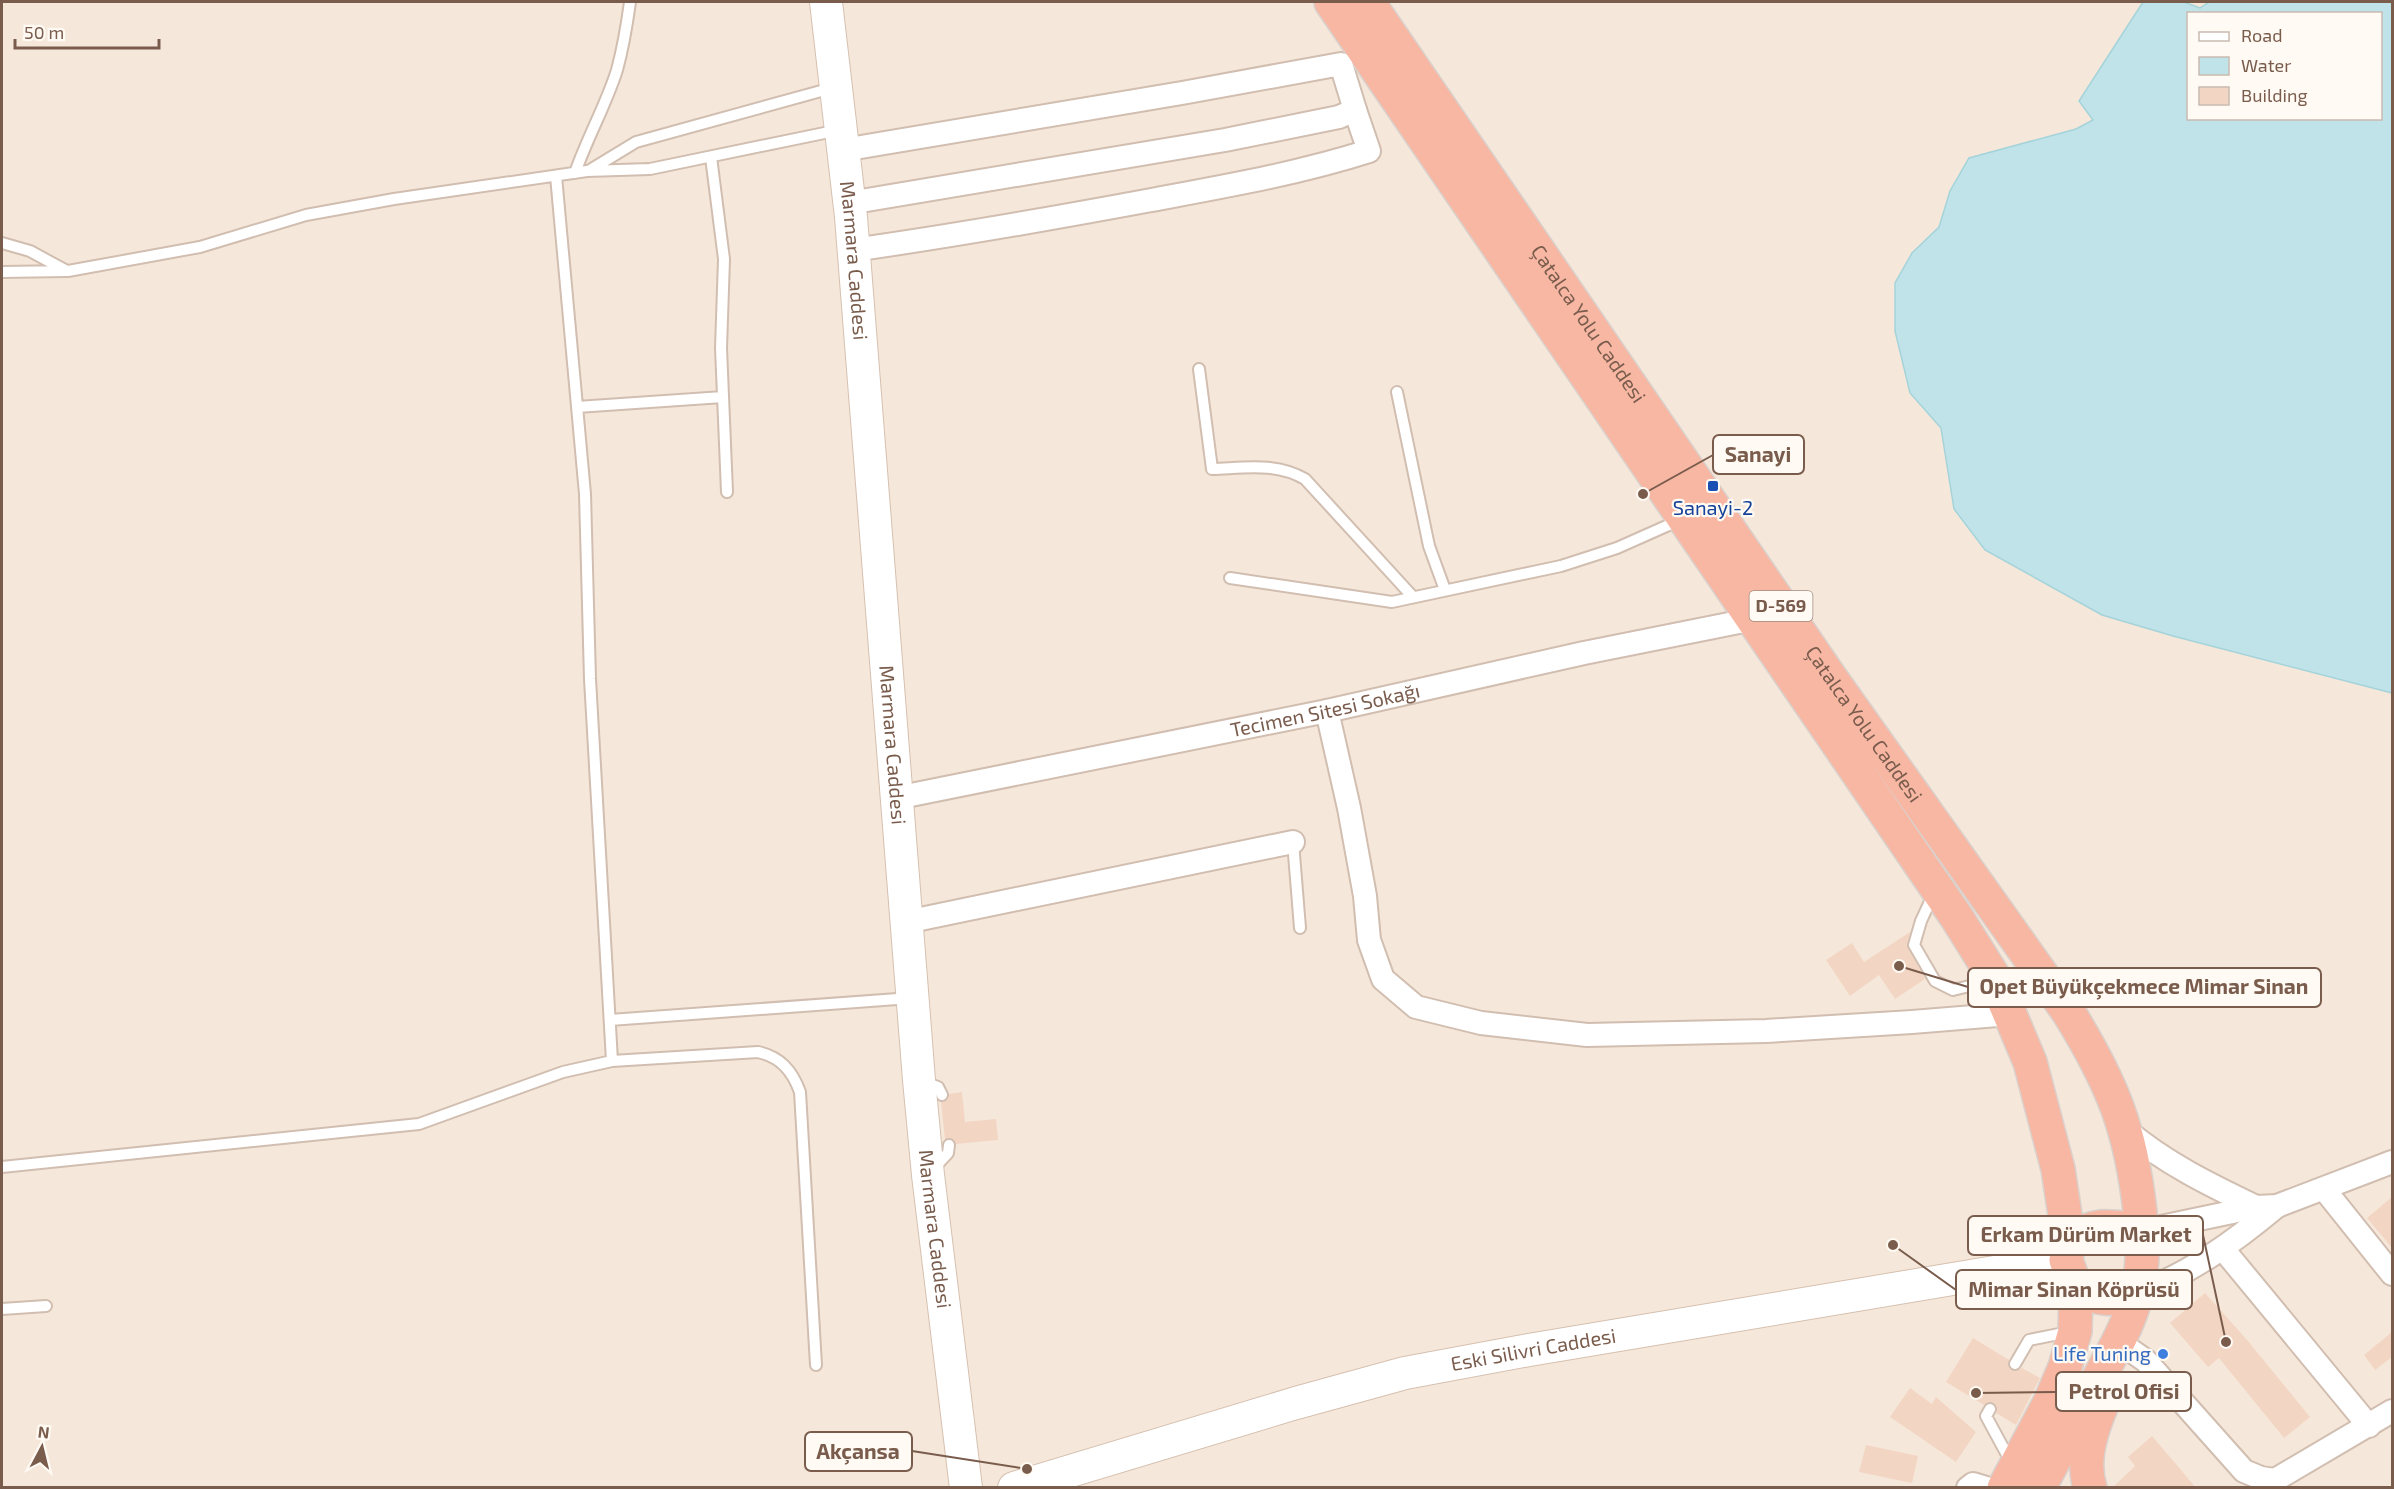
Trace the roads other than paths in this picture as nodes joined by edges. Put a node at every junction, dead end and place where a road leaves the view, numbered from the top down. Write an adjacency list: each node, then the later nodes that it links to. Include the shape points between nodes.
1 (630, 2): 10 (lane, via 617,69)
2 (826, 2): 5 (main road, Marmara Caddesi)
3 (1331, 2): 22 (highway, Çatalca Yolu Caddesi / D-569)
4 (1368, 2): 38 (highway, Çatalca Yolu Caddesi / D-569, via 1830,677 2069,1013 2097,1059)
5 (836, 87): 7 (main road, Marmara Caddesi); 9 (lane, via 636,142)
6 (1355, 110): 7 (street, via 1341,64 1170,95); 12 (street, via 1339,117 1225,141); 14 (street, via 1369,151 1334,163 971,233)
7 (842, 140): 8 (lane); 12 (main road, Marmara Caddesi)
8 (711, 157): 9 (lane, via 650,169); 19 (lane, via 724,259)
9 (587, 171): 10 (lane)
10 (575, 173): 11 (lane)
11 (556, 176): 15 (lane, via 306,215 200,247); 20 (lane)
12 (849, 203): 14 (main road, Marmara Caddesi)
13 (2, 243): 15 (lane, via 30,251)
14 (853, 250): 28 (main road, Marmara Caddesi)
15 (68, 271): 16 (lane)
16 (2, 272)
17 (1198, 369): 25 (lane, via 1212,469 1276,468 1305,479)
18 (1397, 392): 24 (lane, via 1429,546)
19 (723, 397): 20 (lane); 21 (lane)
20 (577, 407): 36 (lane, via 585,494 590,679)
21 (727, 492)
22 (1684, 518): 24 (lane, via 1617,548 1561,566); 26 (highway, Çatalca Yolu Caddesi / D-569)
23 (1230, 578): 25 (lane, via 1392,602)
24 (1445, 590): 25 (lane)
25 (1413, 597)
26 (1754, 619): 27 (street, Tecimen Sitesi Sokağı); 30 (highway, Çatalca Yolu Caddesi / D-569)
27 (1327, 711): 28 (street, Tecimen Sitesi Sokağı); 35 (street, via 1365,896 1368,940 1383,979 1416,1007 1481,1023 1587,1035 1766,1031)
28 (896, 798): 31 (main road, Marmara Caddesi)
29 (1293, 842): 31 (street); 32 (lane)
30 (1936, 887): 33 (highway, Çatalca Yolu Caddesi / D-569); 33 (lane, via 1914,945 1935,981 1953,990)
31 (906, 922): 34 (main road, Marmara Caddesi)
32 (1300, 928)
33 (1995, 979): 35 (highway, Çatalca Yolu Caddesi / D-569)
34 (912, 998): 36 (lane); 42 (main road, Marmara Caddesi, via 930,1088)
35 (2010, 1014): 47 (highway, Çatalca Yolu Caddesi / D-569, via 2048,1122)
36 (609, 1020): 37 (lane)
37 (612, 1061): 41 (lane, via 563,1072 419,1124); 55 (lane, via 748,1051 767,1054 791,1072 800,1092)
38 (2126, 1130): 44 (street, via 2158,1155 2201,1180); 45 (highway, Çatalca Yolu Caddesi / D-569)
39 (949, 1145): 42 (lane, via 948,1153)
40 (2392, 1162): 43 (street)
41 (2, 1167)
42 (928, 1174): 60 (main road, Marmara Caddesi)
43 (2324, 1189): 44 (street); 48 (street)
44 (2267, 1206): 45 (street); 46 (street)
45 (2142, 1231): 47 (highway, via 2092,1227); 49 (highway, D-569)
46 (2223, 1249): 49 (street, via 2162,1284); 58 (street)
47 (2070, 1263): 49 (highway, via 2100,1299); 52 (highway, D-569); 61 (main road, Eski Silivri Caddesi, via 1405,1373)
48 (2392, 1274)
49 (2138, 1293): 53 (highway, D-569)
50 (46, 1306): 51 (lane)
51 (2, 1309)
52 (2075, 1331): 54 (lane, via 2029,1340); 59 (highway, D-569, via 2065,1367)
53 (2119, 1342): 58 (street, via 2146,1361 2244,1471 2261,1478 2275,1480); 59 (highway, D-569); 64 (highway, via 2112,1381 2094,1423 2087,1452)
54 (2015, 1364)
55 (816, 1365)
56 (1990, 1409): 59 (lane, via 1986,1416)
57 (2392, 1411): 58 (street)
58 (2369, 1426)
59 (2019, 1481)
60 (966, 1488)
61 (1014, 1488)
62 (1968, 1488): 63 (street, via 1973,1484)
63 (1986, 1488)
64 (2090, 1488)

